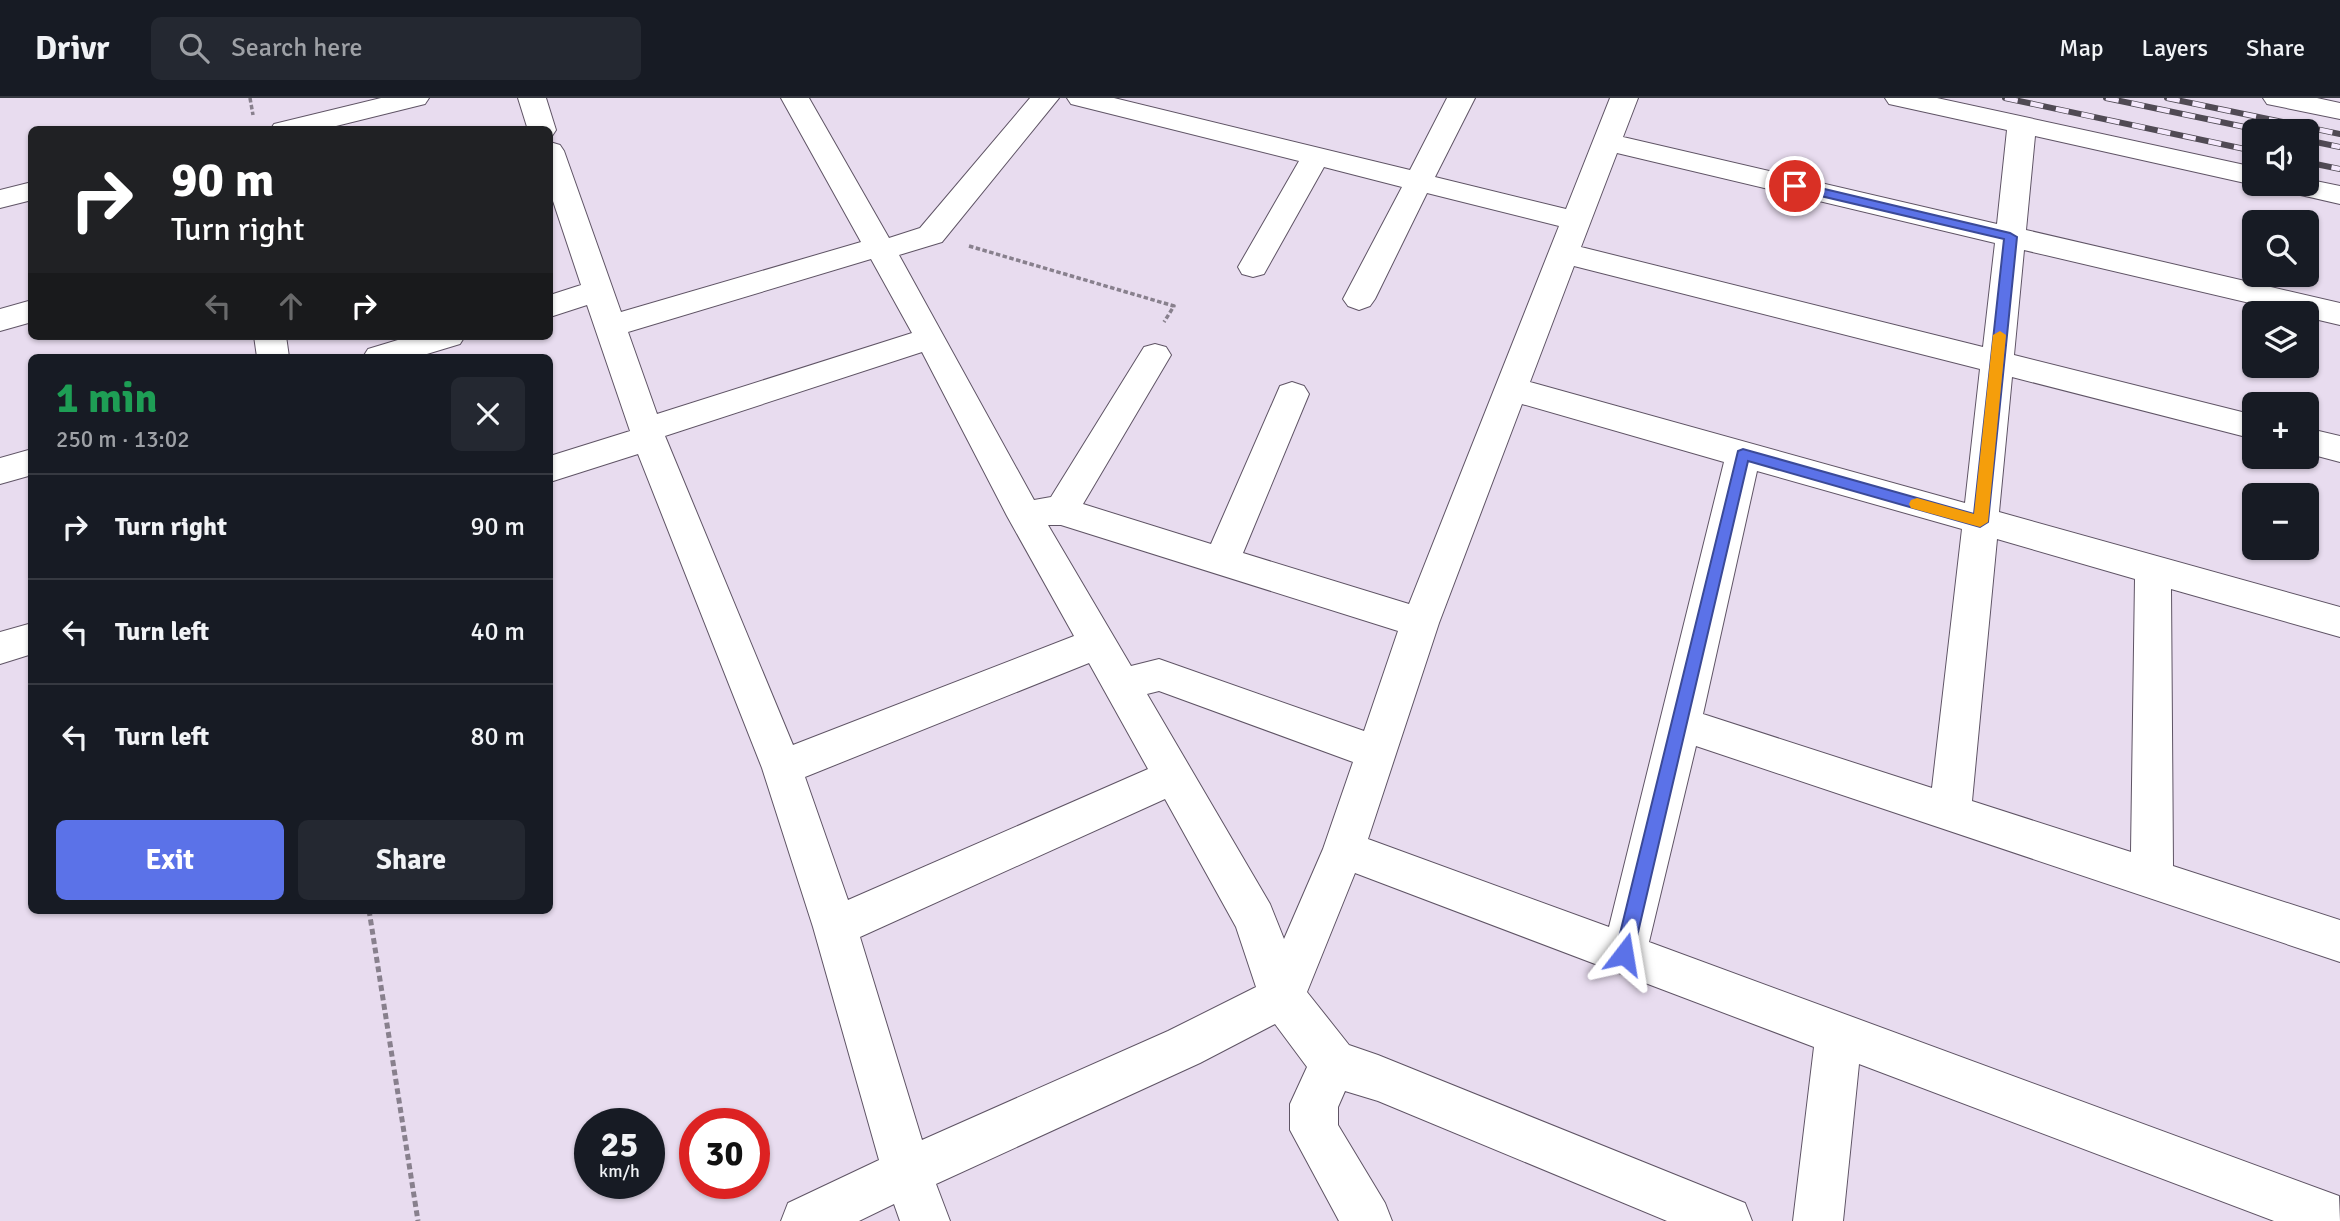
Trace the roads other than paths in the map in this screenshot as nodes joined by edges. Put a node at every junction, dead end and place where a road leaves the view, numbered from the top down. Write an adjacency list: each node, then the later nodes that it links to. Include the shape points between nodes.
1 (415, 98): 12 (street)
2 (532, 98): 13 (street)
3 (795, 98): 25 (street)
4 (1045, 98): 25 (street, via 931,235)
5 (1081, 98): 15 (street)
6 (1461, 98): 18 (street)
7 (1624, 98): 14 (street)
8 (1899, 98): 11 (street)
9 (2277, 98): 10 (street)
10 (2340, 111)
11 (2022, 124): 17 (street); 24 (street)
12 (301, 126)
13 (541, 126)
14 (1607, 142): 23 (street); 24 (street)
15 (1317, 155): 18 (street); 26 (street)
16 (553, 169): 27 (street)
17 (2242, 173)
18 (1418, 181): 23 (street); 28 (street)
19 (2319, 190): 21 (street)
20 (28, 192): 22 (street)
21 (2340, 195)
22 (0, 199)
23 (1571, 237): 38 (street); 39 (street)
24 (2010, 237): 31 (street); 38 (street)
25 (879, 249): 33 (street); 34 (street)
26 (1253, 267)
27 (598, 291): 29 (street); 33 (street)
28 (1359, 299)
29 (553, 305)
30 (28, 312): 32 (street)
31 (2340, 314)
32 (0, 320)
33 (611, 326): 42 (street)
34 (931, 338): 42 (street); 50 (street)
35 (436, 340): 36 (street)
36 (389, 354)
37 (1155, 355): 49 (street)
38 (1997, 362): 41 (street); 51 (street)
39 (1511, 389): 45 (street); 55 (street)
40 (1292, 394): 52 (street)
41 (2242, 424)
42 (647, 434): 47 (street); 62 (street)
43 (2319, 443): 44 (street)
44 (2340, 449)
45 (1743, 454): 51 (street); 60 (street)
46 (28, 463): 48 (street)
47 (553, 468)
48 (0, 471)
49 (1061, 510): 50 (street); 52 (street)
50 (1025, 516): 57 (street)
51 (1980, 522): 53 (street); 64 (street)
52 (1222, 561): 55 (street)
53 (2153, 570): 54 (street); 66 (street)
54 (2340, 622)
55 (1420, 623): 61 (street)
56 (28, 639): 58 (street)
57 (1099, 642): 59 (street); 62 (street)
58 (0, 648)
59 (1123, 684): 61 (street, via 1159,676); 63 (street)
60 (1681, 724): 64 (street); 69 (street)
61 (1377, 753): 65 (street)
62 (782, 768): 67 (street)
63 (1174, 776): 67 (street); 70 (street, via 1255,919)
64 (1950, 813): 66 (street)
65 (1343, 849): 69 (street); 70 (street)
66 (2152, 879): 68 (street)
67 (835, 927): 73 (street)
68 (2340, 941)
69 (1624, 954): 71 (street)
70 (1282, 997): 72 (street); 73 (street, via 1184,1047)
71 (1839, 1034): 78 (street); 79 (street)
72 (1334, 1064): 76 (street, via 1314,1104 1314,1130); 77 (street)
73 (907, 1172): 74 (street); 75 (street)
74 (806, 1221)
75 (925, 1221)
76 (1367, 1221)
77 (1727, 1221)
78 (1818, 1221)
79 (2339, 1221)

